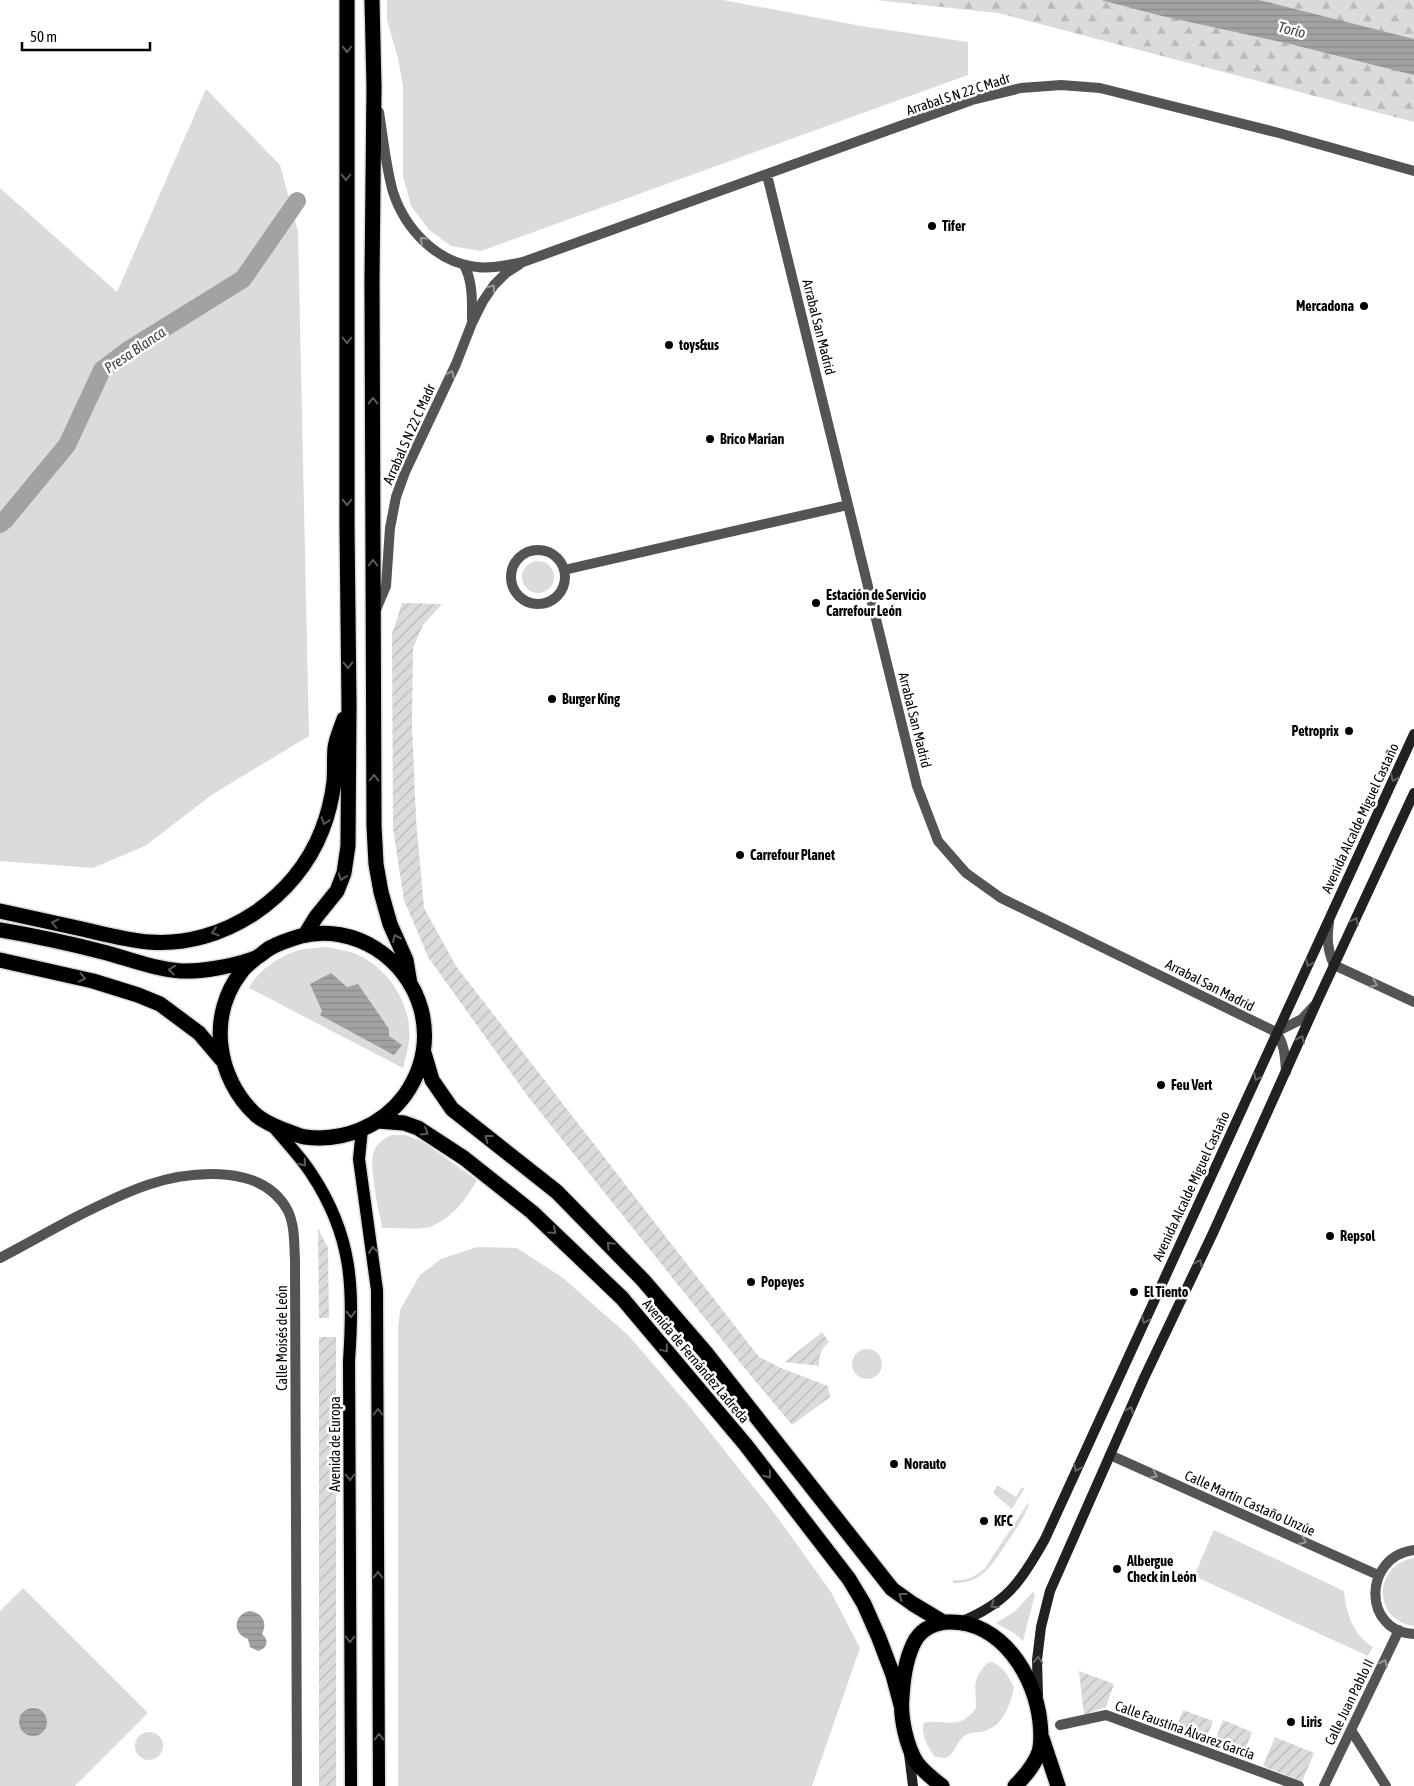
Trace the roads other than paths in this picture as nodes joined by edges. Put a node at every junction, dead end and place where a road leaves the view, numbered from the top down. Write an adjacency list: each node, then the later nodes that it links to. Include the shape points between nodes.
1 (347, 0): 12 (highway, one-way to 12)
2 (372, 0): 3 (highway)
3 (374, 86): 7 (street, Arrabal S N 22 C Madr, one-way to 3, via 433,249 415,233 402,214 392,191); 11 (highway, one-way to 3)
4 (1414, 171): 5 (street, Arrabal S N 22 C Madr, via 1100,88 1061,85 1021,88 972,100)
5 (767, 175): 6 (street, Arrabal S N 22 C Madr); 9 (street, Arrabal San Madrid)
6 (523, 262): 7 (street, Arrabal S N 22 C Madr, via 491,268); 8 (street, Arrabal S N 22 C Madr, one-way to 6, via 494,284)
7 (464, 265): 8 (street, Arrabal S N 22 C Madr, via 469,275)
8 (472, 323): 11 (street, Arrabal S N 22 C Madr, one-way to 8, via 386,586 390,528 396,497 464,348)
9 (848, 505): 10 (street); 25 (street, Arrabal San Madrid, via 917,786 938,841 966,873 1001,898)
10 (564, 570): 10 (street, via 554,555 546,551 528,552 514,564 511,573 514,590 527,602 535,604 552,600 563,587)
11 (373, 618): 22 (highway, one-way to 11, via 406,960 390,924 376,864)
12 (349, 706): 15 (highway, one-way to 15, via 335,747 334,784 322,831 297,875 281,893 244,919 205,936 150,942); 18 (highway, one-way to 18, via 348,846 344,873 337,891)
13 (1414, 734): 16 (main road, Avenida Alcalde Miguel Castaño, one-way to 16)
14 (1414, 793): 21 (main road, one-way to 14)
15 (0, 911)
16 (1329, 918): 21 (street, via 1327,939); 25 (main road, Avenida Alcalde Miguel Castaño, one-way to 25)
17 (0, 930): 19 (highway, one-way to 17, via 204,970 161,969 107,953)
18 (305, 935): 19 (highway, via 270,948); 22 (highway, via 344,936 371,945 393,961)
19 (255, 959): 27 (highway, via 241,971 222,1012)
20 (0, 960): 27 (highway, one-way to 27, via 93,980 153,1001 199,1033)
21 (1334, 965): 23 (street, one-way to 23); 24 (main road)
22 (410, 984): 26 (highway, via 423,1019)
23 (1414, 1002)
24 (1316, 1004): 25 (street, via 1302,1019); 28 (main road, one-way to 24)
25 (1276, 1032): 28 (street, via 1282,1040); 37 (main road, Avenida Alcalde Miguel Castaño, one-way to 37, via 1045,1539 1010,1593 979,1614)
26 (424, 1053): 29 (highway, via 413,1083 399,1102); 36 (highway, Avenida de Fernández Ladreda, one-way to 26, via 892,1589 706,1353 643,1280 557,1192 452,1109 432,1080)
27 (222, 1060): 30 (highway, via 239,1096)
28 (1286, 1073): 33 (main road, one-way to 28)
29 (378, 1121): 31 (highway); 40 (highway, Avenida de Fernández Ladreda, one-way to 40, via 404,1122 418,1128 464,1158 532,1212 622,1298 745,1444 849,1579 879,1638)
30 (272, 1125): 31 (highway, via 304,1137 347,1135); 47 (main road, Avenida de Europa, one-way to 47, via 310,1172 328,1202 347,1251 350,1275)
31 (362, 1129): 48 (main road, one-way to 31, via 377,1290 359,1159)
32 (0, 1258): 46 (street, Calle Moisés de León, via 112,1198 178,1176 210,1173 252,1179 275,1193 282,1202 293,1226 295,1260)
33 (1110, 1455): 35 (street, Calle Martín Castaño Unzúe, one-way to 35); 41 (main road, one-way to 33, via 1037,1660 1050,1591)
34 (1414, 1550): 35 (street, via 1392,1558)
35 (1378, 1575): 38 (street, via 1375,1585 1377,1607 1382,1616)
36 (943, 1622): 37 (highway); 40 (highway, via 932,1625 917,1637 907,1661)
37 (960, 1622): 41 (highway, via 988,1633 1010,1652 1029,1681)
38 (1399, 1630): 39 (street); 43 (street, Calle Juan Pablo II, one-way to 38)
39 (1414, 1634)
40 (901, 1706): 44 (highway)
41 (1038, 1708): 45 (highway)
42 (1060, 1726): 53 (street, Calle Faustina Álvarez García, via 1106,1715)
43 (1351, 1730): 54 (street, Calle Juan Pablo II); 55 (street)
44 (905, 1734): 49 (main road); 50 (highway, via 916,1762)
45 (1041, 1736): 51 (highway, via 1039,1752 1028,1774); 52 (highway)
46 (297, 1786)
47 (351, 1786)
48 (379, 1786)
49 (913, 1786)
50 (942, 1786)
51 (1016, 1786)
52 (1058, 1786)
53 (1299, 1786)
54 (1324, 1786)
55 (1386, 1786)

